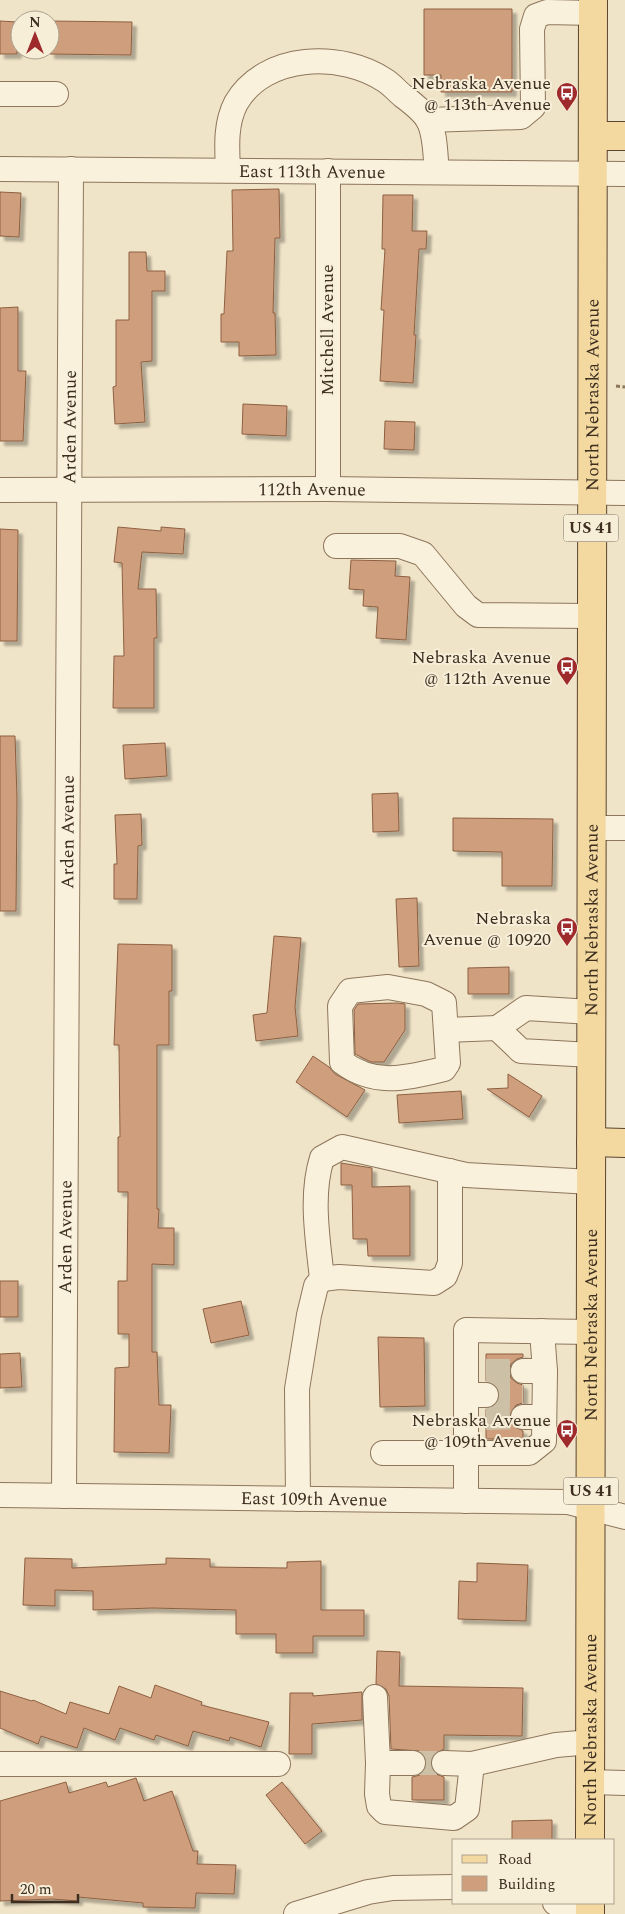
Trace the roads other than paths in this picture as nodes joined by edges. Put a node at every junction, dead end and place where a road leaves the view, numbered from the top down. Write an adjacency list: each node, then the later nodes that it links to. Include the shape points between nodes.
1 (593, 6): 4 (street, via 536,16 532,29 533,107 521,118); 5 (main road, North Nebraska Avenue / US 41)
2 (0, 94): 3 (street)
3 (56, 94)
4 (428, 120): 9 (street, via 385,81 360,69 330,61 279,68 256,79 236,103 227,131); 11 (street)
5 (593, 136): 6 (main road); 12 (main road, North Nebraska Avenue / US 41)
6 (625, 136)
7 (0, 169): 8 (street, East 113th Avenue)
8 (71, 169): 9 (street, East 113th Avenue); 15 (street, Arden Avenue)
9 (228, 170): 10 (street, East 113th Avenue)
10 (328, 171): 11 (street, East 113th Avenue); 16 (street, Mitchell Avenue)
11 (437, 172): 12 (street, East 113th Avenue)
12 (593, 173): 13 (street, East 113th Avenue); 17 (main road, North Nebraska Avenue / US 41)
13 (625, 174)
14 (0, 490): 15 (street, 112th Avenue)
15 (68, 490): 16 (street, 112th Avenue); 37 (street, Arden Avenue)
16 (328, 490): 17 (street, 112th Avenue)
17 (591, 494): 18 (street, 112th Avenue); 20 (main road, North Nebraska Avenue / US 41)
18 (625, 494)
19 (336, 546): 20 (street, via 400,546 423,554 466,606 478,615)
20 (591, 616): 21 (main road, North Nebraska Avenue / US 41)
21 (592, 828): 22 (street); 23 (main road, North Nebraska Avenue / US 41)
22 (625, 828)
23 (591, 1012): 24 (street, via 526,1008); 26 (main road, North Nebraska Avenue / US 41)
24 (497, 1028): 25 (street); 26 (street, via 521,1051)
25 (446, 1030): 25 (street, via 444,1003 426,994 388,987 350,991 340,1006 342,1062 364,1076 391,1079 444,1069 448,1064)
26 (591, 1056): 27 (main road, North Nebraska Avenue / US 41)
27 (591, 1142): 28 (main road); 30 (main road, North Nebraska Avenue / US 41)
28 (625, 1142)
29 (450, 1172): 30 (street, via 466,1176); 31 (street, via 450,1263 445,1276 434,1283 339,1277); 31 (street, via 342,1147 322,1158 317,1221)
30 (591, 1182): 33 (main road, North Nebraska Avenue / US 41)
31 (322, 1279): 38 (street, via 316,1286 309,1315 297,1389)
32 (542, 1331): 33 (street); 35 (street, via 534,1371 534,1406 544,1441 529,1453); 35 (street, via 466,1330 476,1371 476,1406)
33 (591, 1332): 40 (main road, North Nebraska Avenue / US 41)
34 (383, 1453): 35 (street)
35 (466, 1454): 39 (street)
36 (0, 1496): 37 (street, East 109th Avenue)
37 (64, 1496): 38 (street, East 109th Avenue)
38 (298, 1499): 39 (street, East 109th Avenue)
39 (466, 1501): 40 (street, East 109th Avenue, via 568,1502)
40 (591, 1508): 41 (street, East 109th Avenue); 43 (main road, North Nebraska Avenue / US 41)
41 (625, 1517)
42 (375, 1697): 44 (street)
43 (591, 1742): 49 (street, via 556,1745); 50 (main road, North Nebraska Avenue / US 41)
44 (378, 1763): 45 (street); 49 (street, via 376,1794 385,1812 454,1818 467,1809)
45 (413, 1763)
46 (444, 1763): 49 (street)
47 (0, 1764): 48 (street)
48 (278, 1764)
49 (472, 1764)
50 (590, 1782): 51 (street); 52 (main road, North Nebraska Avenue / US 41)
51 (625, 1783)
52 (590, 1839)
53 (452, 1887): 56 (street, via 393,1888 368,1892)
54 (560, 1904): 55 (street)
55 (590, 1910)
56 (296, 1914)

